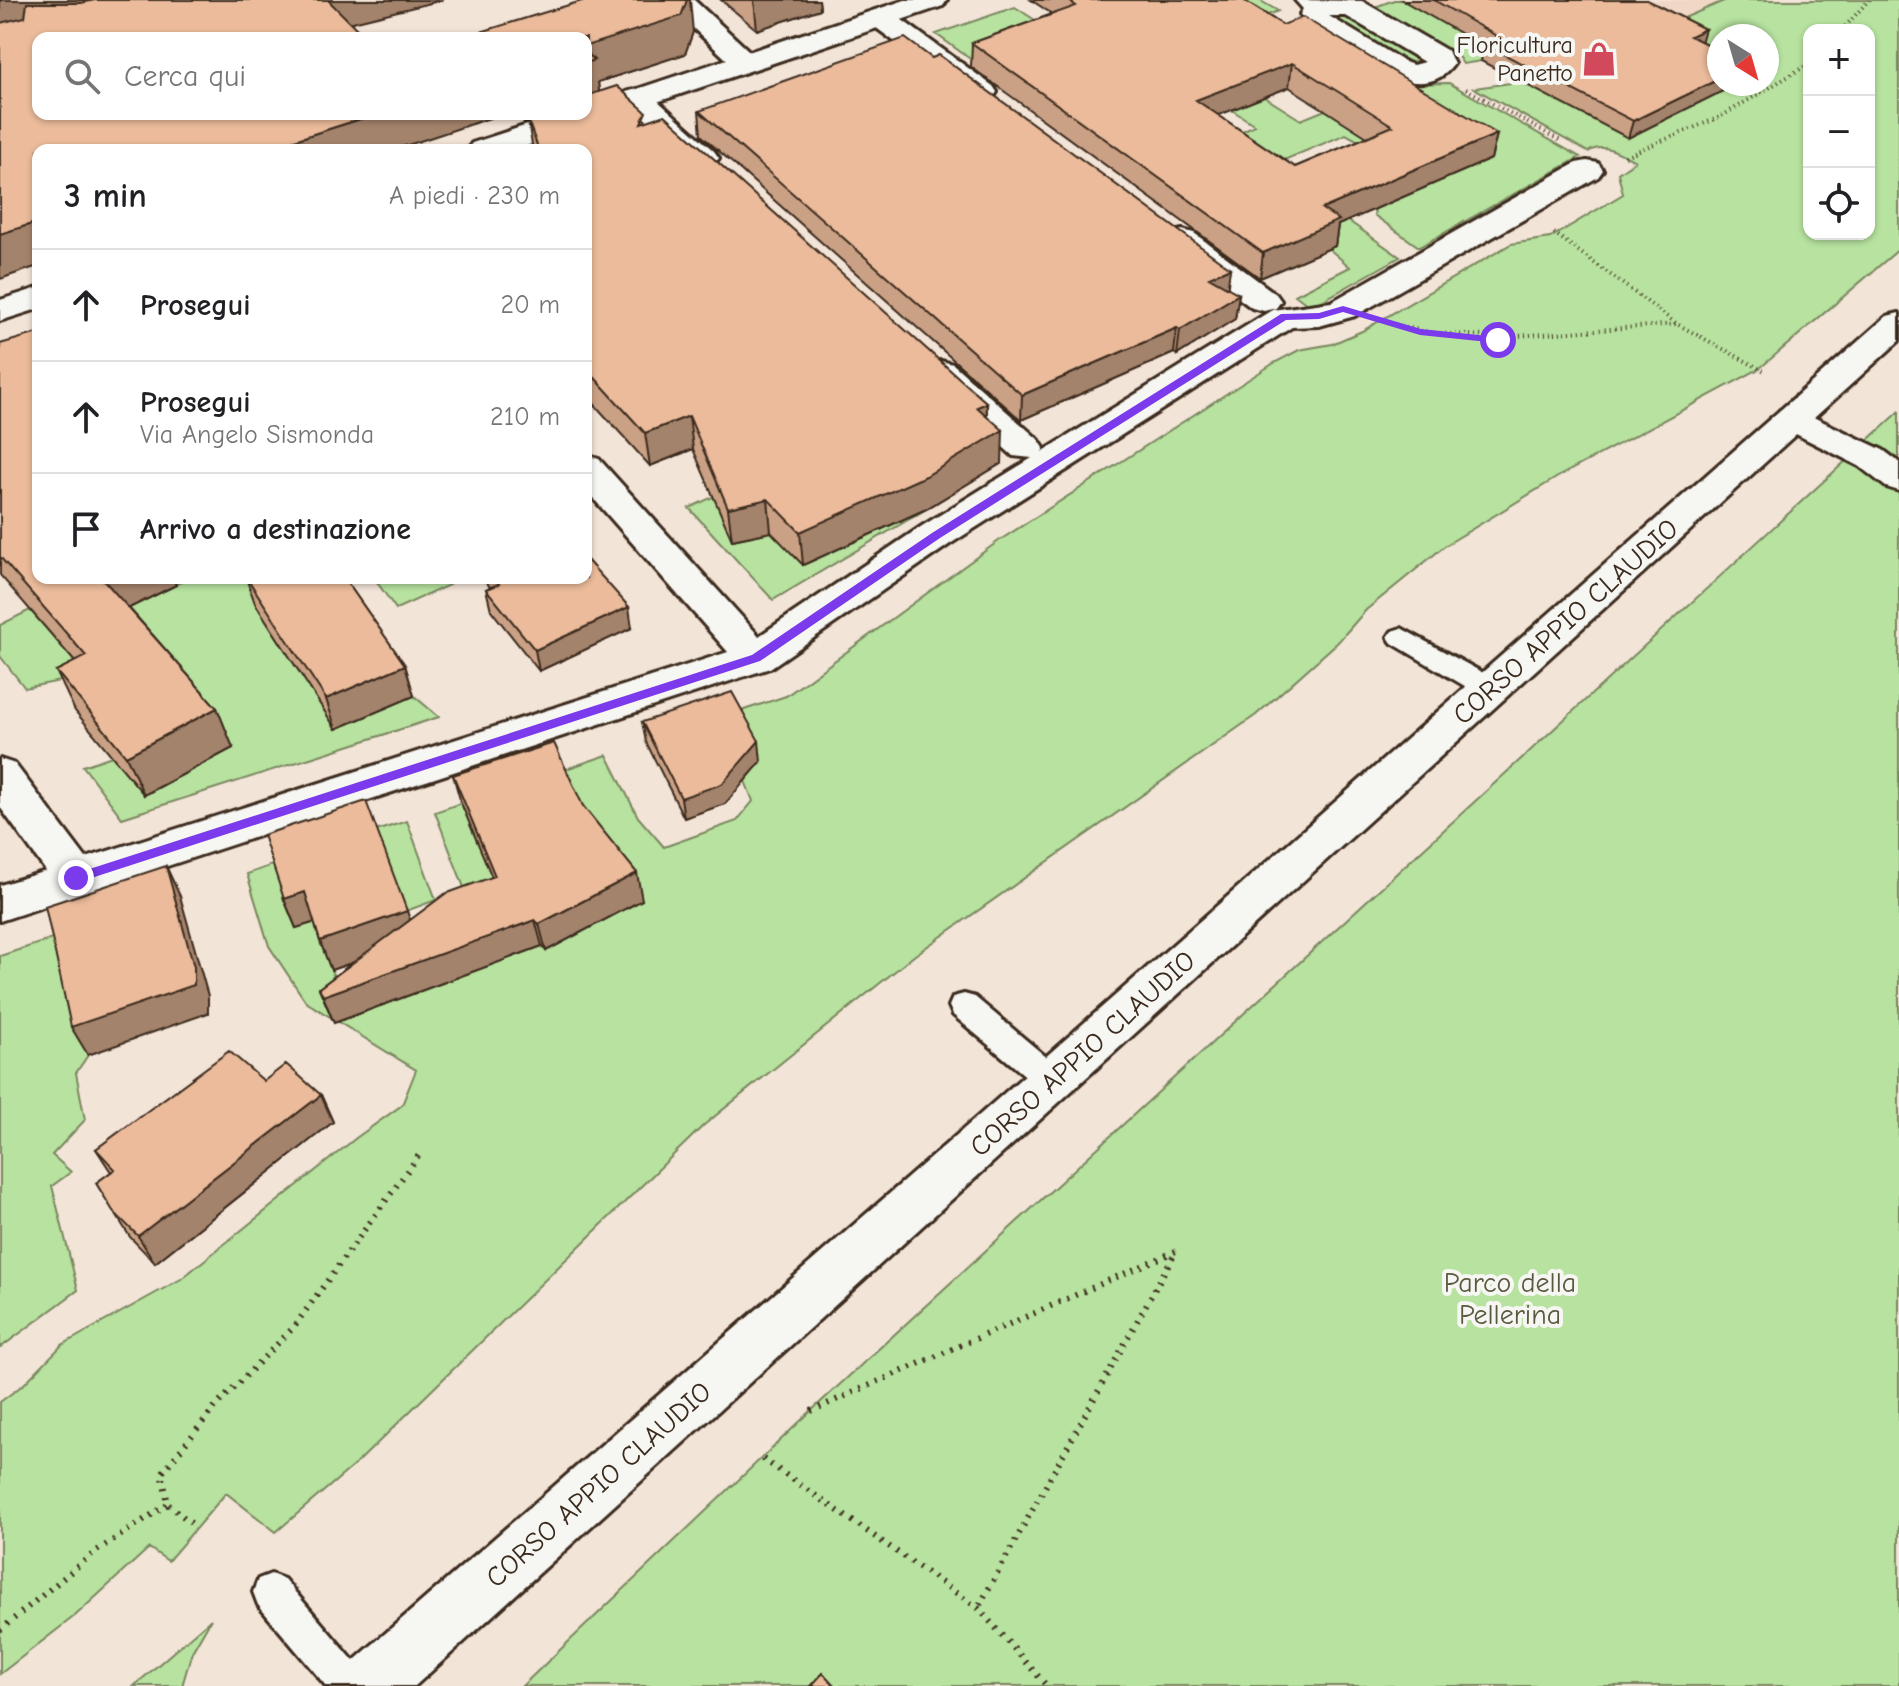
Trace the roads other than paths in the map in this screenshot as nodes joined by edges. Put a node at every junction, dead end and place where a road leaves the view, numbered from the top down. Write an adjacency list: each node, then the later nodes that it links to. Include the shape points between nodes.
1 (677, 0): 5 (street)
2 (933, 0): 4 (street)
3 (1315, 4): 6 (street, via 1316,20 1404,72)
4 (881, 18): 5 (street); 9 (street)
5 (746, 62): 7 (street)
6 (1434, 71)
7 (637, 98): 8 (street); 13 (street)
8 (592, 113)
9 (1010, 113)
10 (572, 120): 11 (street)
11 (501, 144)
12 (1601, 164): 25 (street, via 1343,309 1284,317 936,535)
13 (723, 176)
14 (1162, 226): 16 (street)
15 (32, 300): 17 (street)
16 (1264, 301)
17 (0, 311)
18 (1899, 323): 20 (street, CORSO APPIO CLAUDIO)
19 (921, 354): 21 (street)
20 (1792, 418): 23 (street, via 1871,458); 26 (street, CORSO APPIO CLAUDIO)
21 (1026, 448)
22 (592, 474): 25 (street)
23 (1899, 479)
24 (1401, 637): 26 (lane)
25 (756, 658): 28 (street)
26 (1489, 688): 31 (street, CORSO APPIO CLAUDIO)
27 (0, 775): 28 (street)
28 (76, 878): 29 (street)
29 (0, 903)
30 (964, 1006): 31 (lane)
31 (1052, 1080): 34 (street, CORSO APPIO CLAUDIO)
32 (271, 1592): 33 (lane)
33 (351, 1686)
34 (370, 1686)

